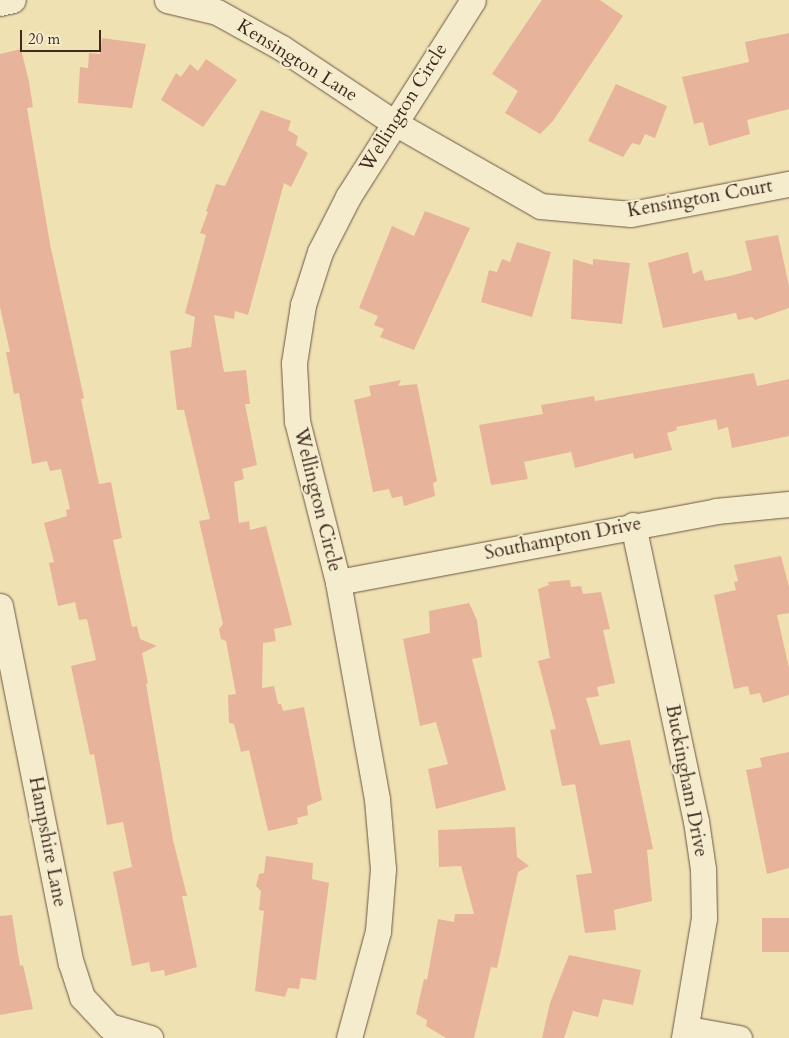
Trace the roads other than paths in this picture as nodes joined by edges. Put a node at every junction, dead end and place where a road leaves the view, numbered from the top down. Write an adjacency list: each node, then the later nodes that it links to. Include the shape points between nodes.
1 (14, 0): 4 (street)
2 (167, 0): 5 (street, Kensington Lane, via 225,16 282,48)
3 (473, 0): 5 (street, Wellington Circle)
4 (0, 3)
5 (394, 122): 6 (street, Kensington Court, via 540,206 631,214); 9 (street, Wellington Circle, via 348,197 320,252 303,305 294,363 297,421)
6 (789, 184)
7 (789, 504): 8 (street, Southampton Drive, via 716,511)
8 (633, 525): 9 (street, Southampton Drive); 11 (street, Buckingham Drive, via 696,820 703,869 704,918)
9 (338, 582): 13 (street, Wellington Circle, via 377,799 383,869 378,931)
10 (0, 606): 12 (street, Hampshire Lane, via 71,963 82,997 109,1026)
11 (686, 1034): 14 (street)
12 (150, 1038)
13 (349, 1038)
14 (739, 1038)

